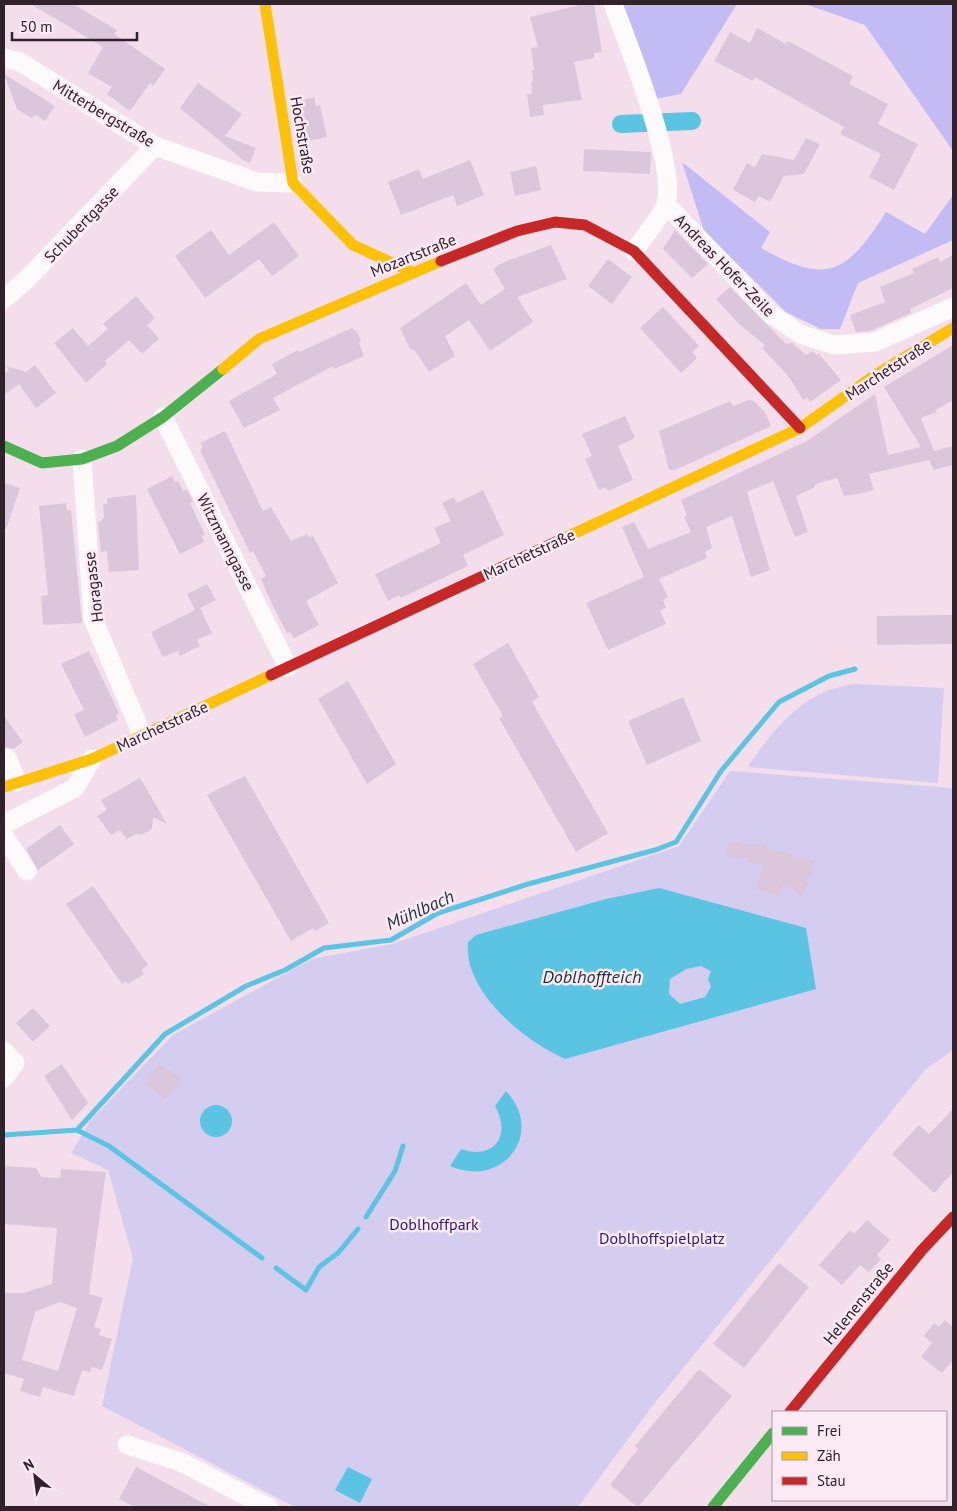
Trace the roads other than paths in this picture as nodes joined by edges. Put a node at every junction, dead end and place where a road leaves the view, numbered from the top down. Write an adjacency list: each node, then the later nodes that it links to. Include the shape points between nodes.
1 (265, 4): 5 (street, Hochstraße)
2 (613, 4): 6 (street, Andreas Hofer-Zeile, via 653,116 667,173)
3 (4, 58): 4 (street, Mitterbergstraße, via 20,62)
4 (155, 146): 5 (street, Mitterbergstraße, via 257,182); 9 (street, Schubertgasse)
5 (293, 183): 8 (street, Hochstraße, via 353,245)
6 (666, 204): 7 (street, Andreas Hofer-Zeile); 10 (street, Andreas Hofer-Zeile, via 772,315 800,334 834,345 874,342)
7 (634, 251): 8 (street, Mozartstraße, via 585,225 555,222 517,231); 13 (street, Mozartstraße)
8 (412, 272): 12 (street, Mozartstraße, via 259,339)
9 (4, 299)
10 (953, 308)
11 (953, 328): 13 (street, Marchetstraße, via 875,375)
12 (163, 417): 15 (street, Mozartstraße, via 116,446); 16 (street, Witzmanngasse)
13 (800, 428): 16 (street, Marchetstraße)
14 (4, 446): 15 (street, Mozartstraße, via 42,463)
15 (82, 459): 17 (street, Horagasse, via 93,619)
16 (288, 668): 17 (street, Marchetstraße)
17 (142, 735): 19 (street, Marchetstraße)
18 (7, 758): 20 (street)
19 (92, 759): 20 (street, Marchetstraße); 21 (street, via 75,788)
20 (10, 785)
21 (4, 824)
22 (4, 836): 23 (street)
23 (27, 871)
24 (4, 1051): 25 (street, via 15,1063)
25 (4, 1078)
26 (953, 1217): 27 (street, Helenenstraße, via 922,1250)
27 (791, 1411)
28 (772, 1434): 31 (street)
29 (127, 1444): 30 (street, via 181,1462)
30 (268, 1507)
31 (713, 1507)

